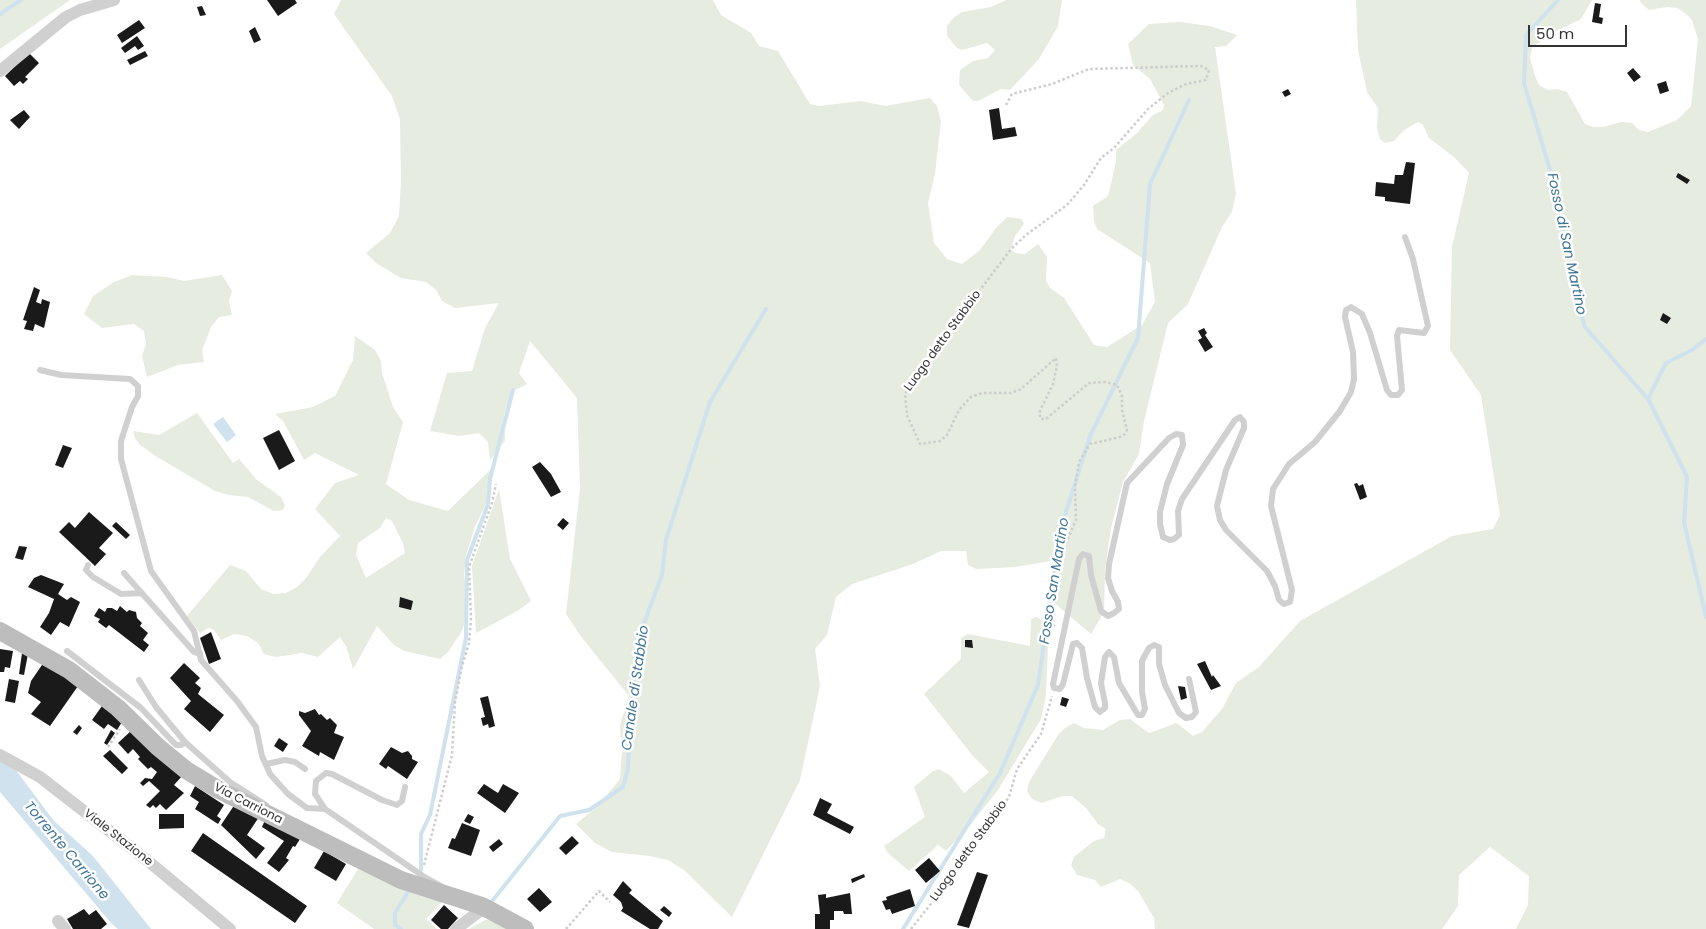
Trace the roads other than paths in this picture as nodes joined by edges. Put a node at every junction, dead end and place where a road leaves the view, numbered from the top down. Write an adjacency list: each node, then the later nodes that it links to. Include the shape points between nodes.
1 (114, 0): 2 (street, via 66,17)
2 (0, 71)
3 (1405, 238): 11 (lane, via 1428,326 1424,333 1399,330 1402,390 1398,395 1391,395 1387,390 1362,314 1351,307 1346,310 1344,317 1353,352 1351,392 1340,411 1315,442 1289,464 1273,489 1270,506 1292,590 1290,602 1284,604 1279,600 1267,571 1220,520 1217,506 1226,470 1244,428 1240,417 1234,420 1182,499 1178,511 1179,535 1170,540 1164,537 1160,524 1163,498 1183,445 1182,435 1176,434 1127,483 1109,564 1108,578 1119,609 1114,613 1108,616 1100,611 1089,556 1083,554 1079,560 1054,688 1060,689 1063,684 1073,644 1077,643 1082,648 1095,707 1100,712 1105,708 1101,682 1105,657 1109,652 1114,657 1119,683 1138,715 1145,710 1142,661 1149,648 1159,647 1158,657 1165,685 1179,713 1186,718 1196,712)
4 (40, 370): 10 (lane, via 61,375 130,379 138,386 138,396 121,441 121,459 151,571 194,632)
5 (88, 565): 7 (lane, via 86,570 92,576 121,594)
6 (124, 573): 7 (lane)
7 (142, 594): 10 (lane, via 194,652)
8 (0, 631): 19 (main road, Via Carriona, via 69,670 118,708 186,770)
9 (67, 652): 13 (lane, via 141,708 176,745)
10 (200, 654): 15 (lane, via 201,660 256,727)
11 (1189, 679)
12 (139, 680): 13 (lane)
13 (185, 742): 19 (lane, via 230,782)
14 (0, 754): 22 (street, Viale Stazione, via 40,777)
15 (266, 764): 16 (lane, via 285,760); 18 (lane, via 270,774 288,794 307,808)
16 (305, 769)
17 (405, 787): 18 (lane, via 402,801 397,805 326,773 316,781 315,794)
18 (325, 809): 20 (lane)
19 (302, 831): 20 (main road, Via Carriona, via 401,880)
20 (456, 896): 21 (main road, Via Carriona)
21 (485, 907): 23 (street); 24 (main road, Via Carriona)
22 (230, 929)
23 (456, 929)
24 (524, 929)

